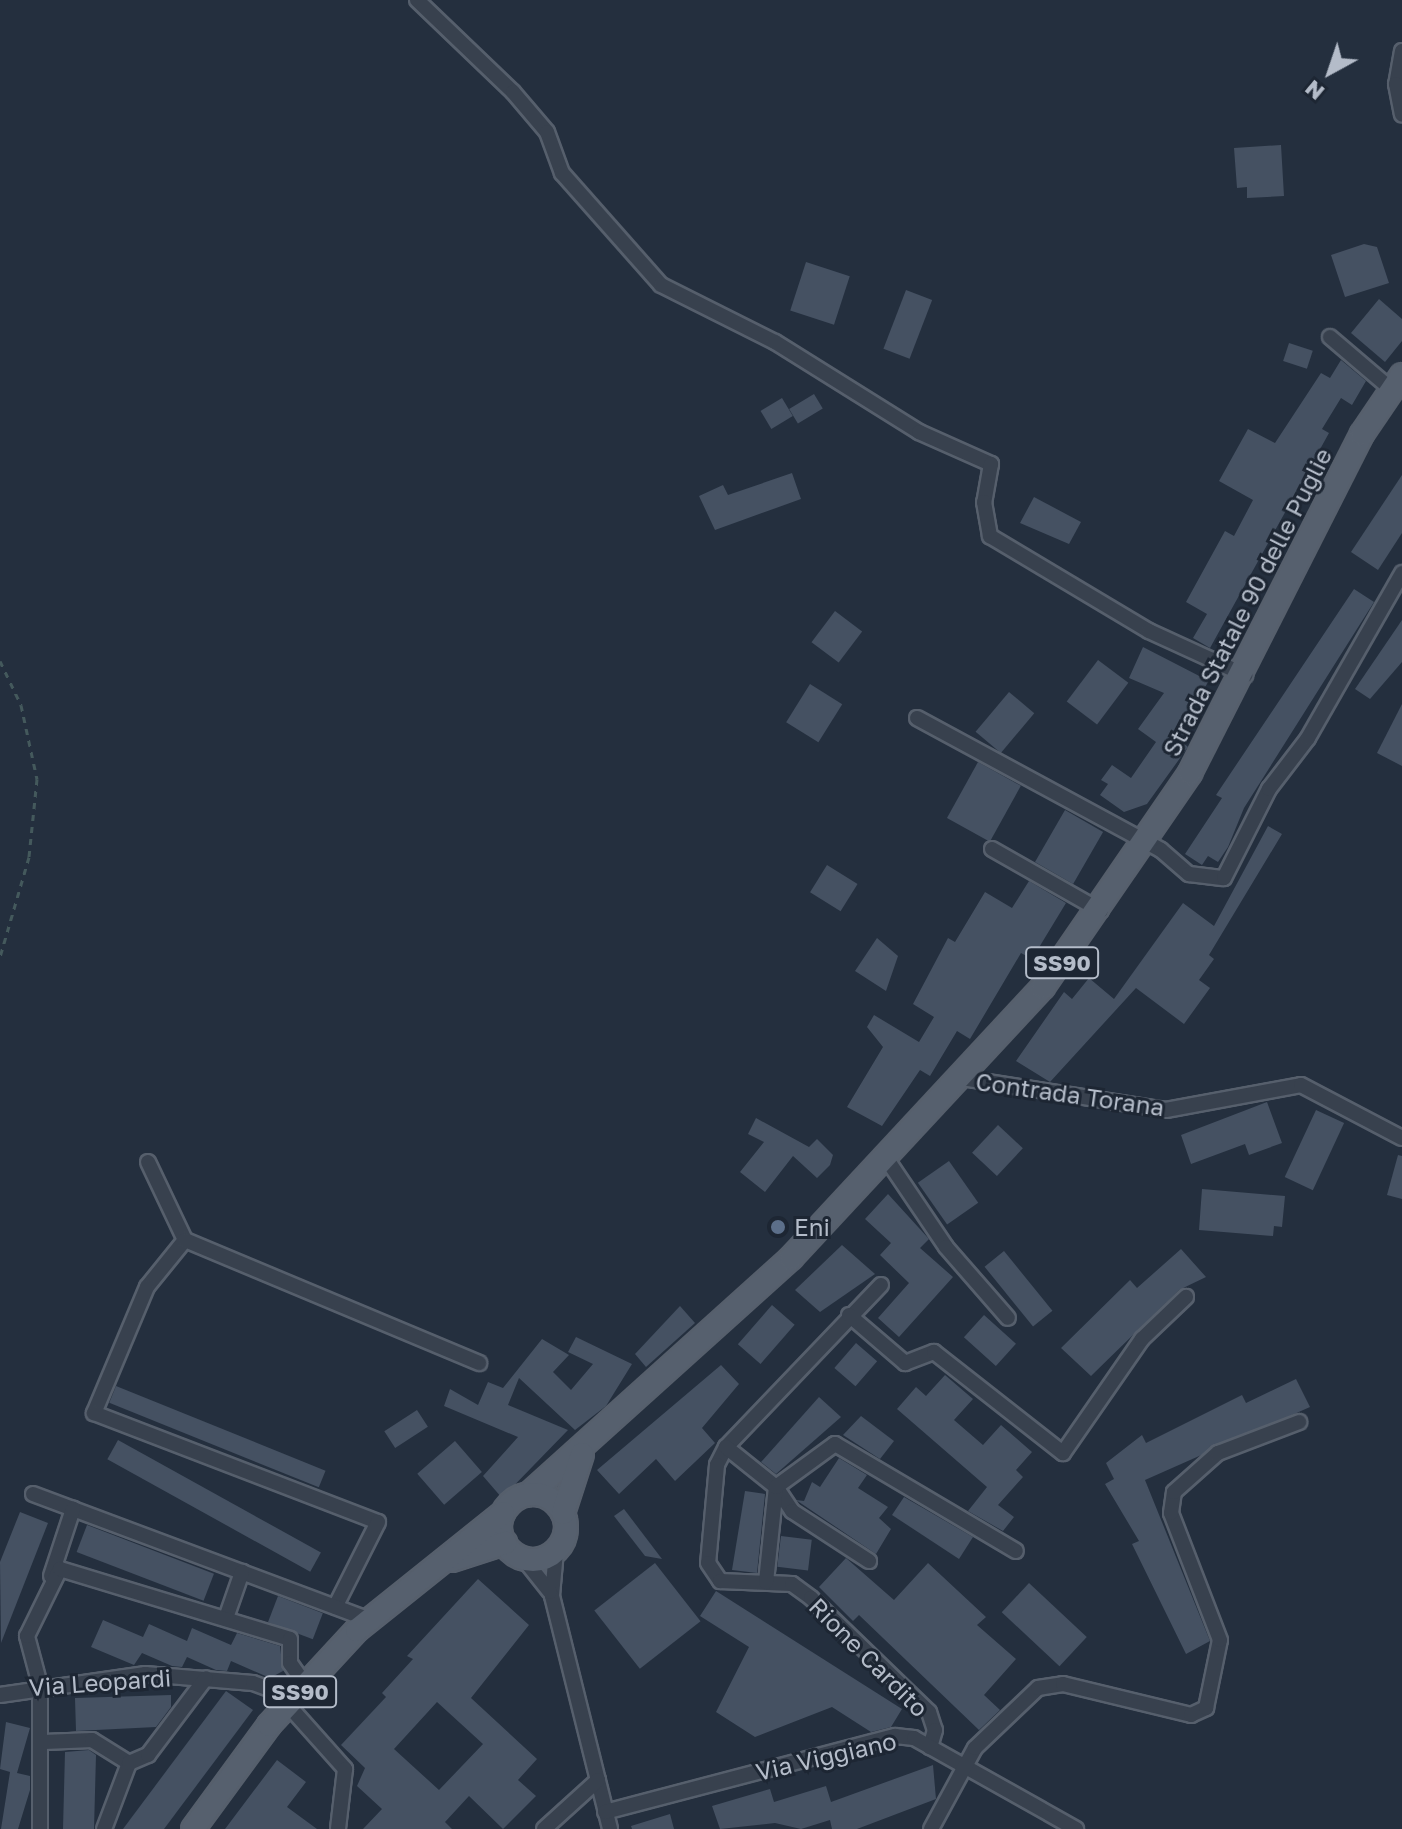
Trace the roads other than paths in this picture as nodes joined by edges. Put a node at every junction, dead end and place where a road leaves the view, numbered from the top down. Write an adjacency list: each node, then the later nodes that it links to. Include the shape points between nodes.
1 (417, 0): 7 (street, via 522,102 547,132 562,173 661,285 775,342 919,432 991,464 984,502 990,536 1149,631)
2 (1402, 51): 3 (street, via 1396,84)
3 (1402, 114)
4 (1330, 337): 5 (street)
5 (1397, 382): 7 (main road, Strada Statale 90 delle Puglie / SS90, via 1362,434)
6 (1402, 573): 9 (street, via 1308,738 1269,789 1224,878 1189,874)
7 (1245, 675): 9 (main road, Strada Statale 90 delle Puglie / SS90)
8 (917, 718): 9 (street)
9 (1147, 843): 11 (main road, Strada Statale 90 delle Puglie / SS90)
10 (992, 849): 11 (street)
11 (1101, 911): 12 (main road, Strada Statale 90 delle Puglie / SS90)
12 (962, 1078): 13 (street, Contrada Torana, via 1166,1110 1301,1085); 14 (main road, Strada Statale 90 delle Puglie / SS90)
13 (1402, 1138)
14 (886, 1158): 20 (street, via 946,1247); 24 (main road, Strada Statale 90 delle Puglie / SS90, via 791,1258)
15 (148, 1162): 16 (street)
16 (185, 1240): 21 (street); 41 (street, via 147,1287 94,1413 378,1522)
17 (881, 1285): 19 (street, Rione Cardito)
18 (1186, 1297): 19 (street, via 1142,1339 1063,1453 934,1352 905,1363)
19 (849, 1315): 23 (street, Rione Cardito)
20 (1008, 1318)
21 (479, 1363)
22 (1299, 1422): 51 (street, via 1218,1453 1174,1492 1175,1525 1220,1640 1206,1708 1169,1711 1052,1682 1016,1708)
23 (726, 1447): 25 (street); 39 (street, Rione Cardito, via 714,1485 709,1569 720,1581)
24 (585, 1449): 27 (main road, Strada Statale 90 delle Puglie / SS90); 30 (main road, Strada Statale 90 delle Puglie / SS90, via 570,1475)
25 (776, 1487): 33 (street, via 835,1444); 35 (street, via 792,1511); 39 (street)
26 (33, 1494): 28 (street)
27 (529, 1494): 29 (main road, Strada Statale 90 delle Puglie / SS90); 30 (main road, via 549,1498)
28 (73, 1509): 36 (street); 38 (street)
29 (503, 1513): 31 (main road); 37 (main road, Strada Statale 90 delle Puglie / SS90)
30 (563, 1513): 32 (main road, Strada Statale 90 delle Puglie / SS90, via 565,1533)
31 (505, 1543): 34 (main road); 37 (main road, Strada Statale 90 delle Puglie / SS90, via 469,1551)
32 (556, 1551): 34 (main road); 40 (street)
33 (1016, 1551)
34 (523, 1558): 40 (street)
35 (869, 1561)
36 (242, 1572): 41 (street); 42 (street)
37 (427, 1575): 43 (main road, Strada Statale 90 delle Puglie / SS90)
38 (51, 1577): 42 (street, via 75,1571); 45 (street, via 27,1636)
39 (766, 1582): 49 (street, Rione Cardito, via 792,1584 811,1598 929,1712 935,1730)
40 (552, 1596): 52 (street)
41 (335, 1607): 43 (street)
42 (226, 1618): 47 (street, via 290,1639)
43 (370, 1620): 47 (main road, Strada Statale 90 delle Puglie / SS90)
44 (206, 1678): 45 (street, Via Leopardi, via 145,1674); 47 (street, Via Leopardi); 50 (street, via 148,1755)
45 (40, 1685): 46 (street, Via Leopardi); 48 (street)
46 (0, 1695)
47 (296, 1696): 56 (main road, Strada Statale 90 delle Puglie / SS90); 57 (street, via 345,1769)
48 (44, 1742): 50 (street, via 92,1740); 54 (street)
49 (930, 1747): 51 (street, Via Viggiano); 53 (street, Via Viggiano, via 895,1736)
50 (129, 1763): 55 (street)
51 (963, 1770): 60 (street); 61 (street, Via Viggiano)
52 (598, 1780): 53 (street); 58 (street)
53 (605, 1812): 59 (street)
54 (40, 1829)
55 (104, 1829)
56 (193, 1829)
57 (338, 1829)
58 (544, 1829)
59 (610, 1829)
60 (931, 1829)
61 (1076, 1829)

